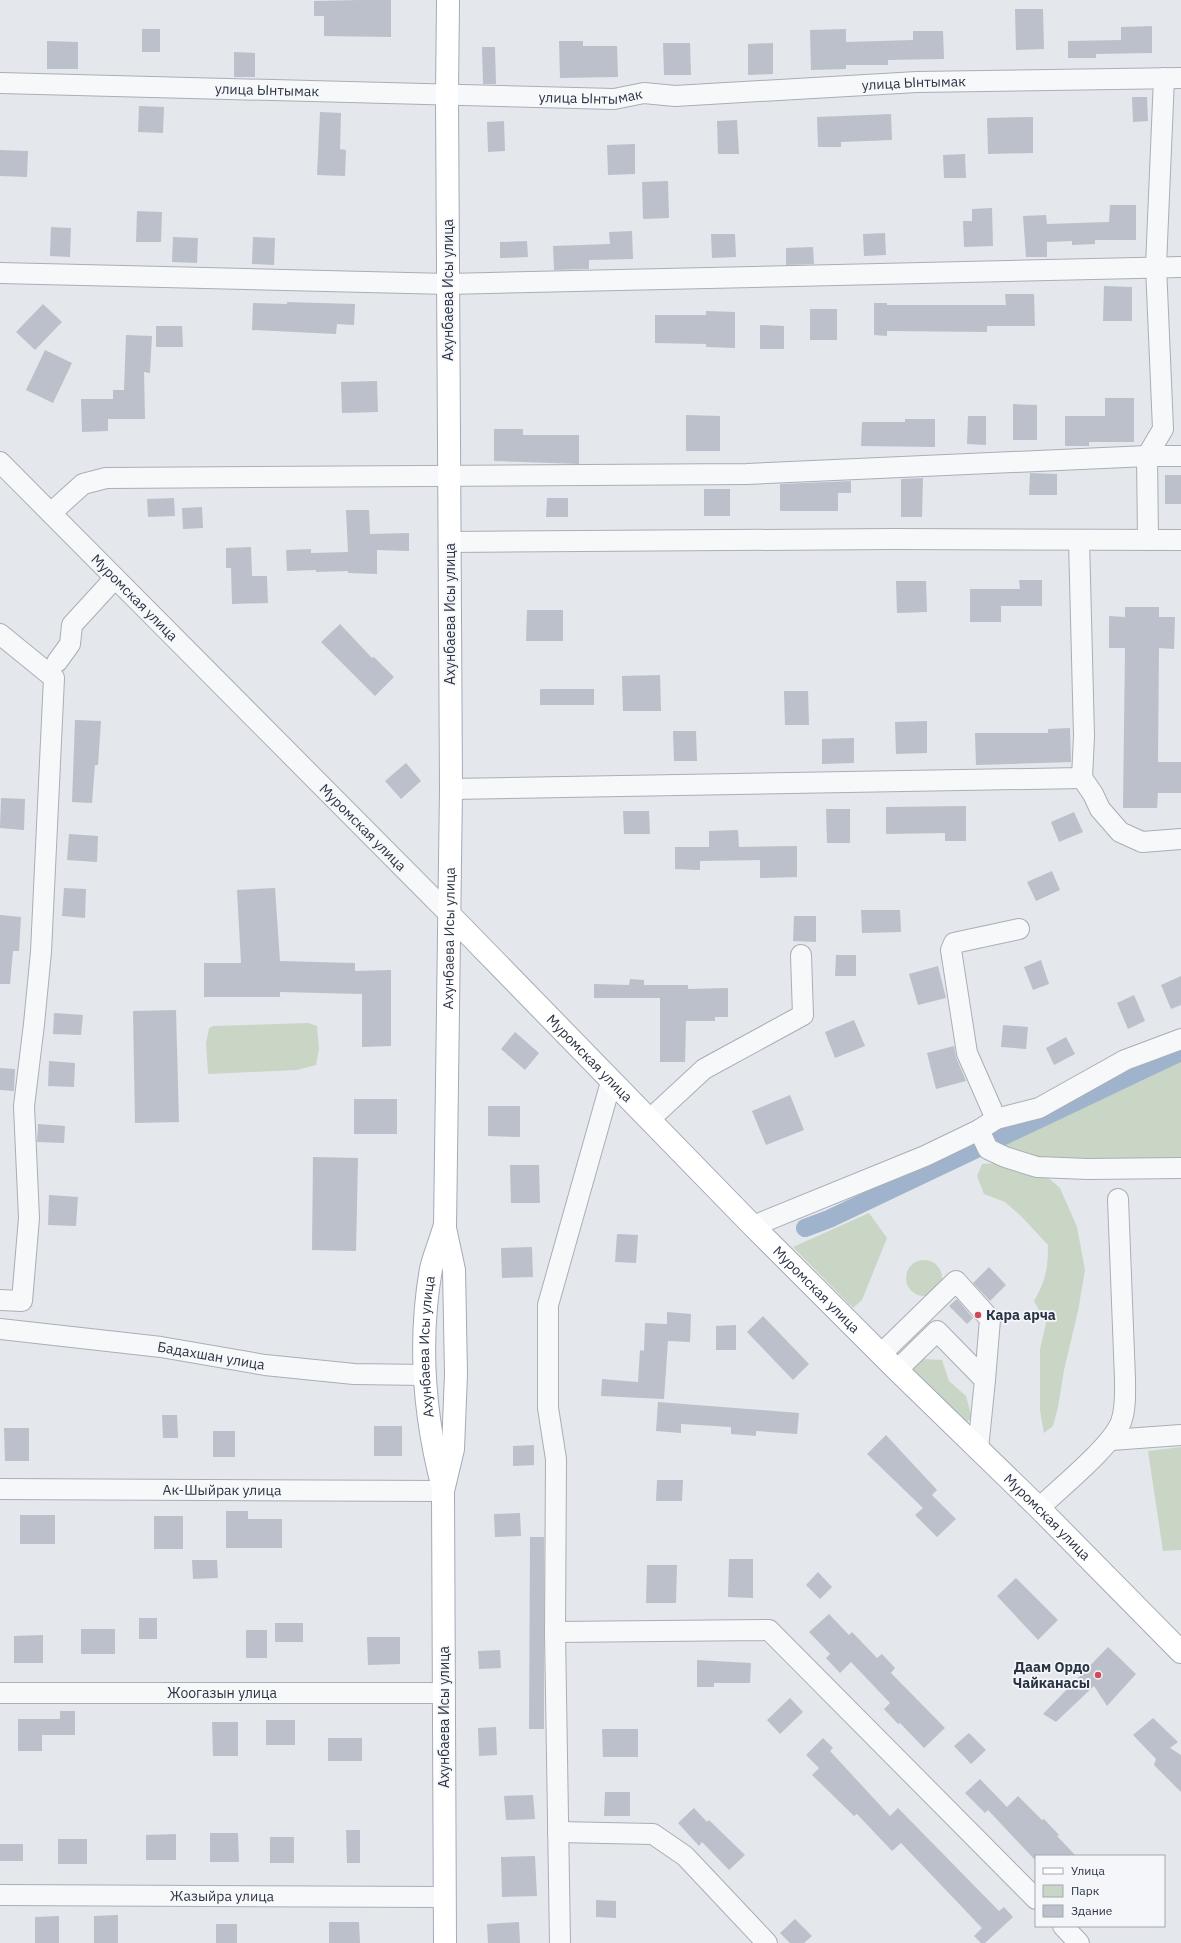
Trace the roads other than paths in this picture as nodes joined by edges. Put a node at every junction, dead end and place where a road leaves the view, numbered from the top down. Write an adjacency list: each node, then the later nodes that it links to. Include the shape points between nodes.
1 (448, 0): 4 (main road, Ахунбаева Исы улица)
2 (1173, 78): 4 (street, улица Ынтымак, via 917,82 675,96 644,92 614,99); 5 (street)
3 (0, 83): 4 (street, улица Ынтымак)
4 (447, 95): 8 (main road, Ахунбаева Исы улица)
5 (1156, 266): 6 (street); 8 (street); 9 (street, via 1163,429)
6 (1181, 267)
7 (0, 273): 8 (street)
8 (448, 284): 12 (main road, Ахунбаева Исы улица)
9 (1147, 456): 10 (street); 12 (street, via 747,474); 15 (street)
10 (1181, 456)
11 (0, 462): 13 (street, Муромская улица)
12 (449, 476): 13 (street, via 106,478 83,484); 17 (main road, Ахунбаева Исы улица)
13 (51, 513): 18 (street, Муромская улица)
14 (1079, 540): 15 (street); 17 (street); 21 (street, via 1084,728)
15 (1148, 540): 16 (street)
16 (1181, 540)
17 (450, 542): 22 (main road, Ахунбаева Исы улица)
18 (115, 578): 20 (street, via 72,625 70,644); 24 (street, Муромская улица)
19 (0, 634): 20 (street)
20 (50, 669): 36 (street, via 41,952 24,1106 29,1218 22,1302)
21 (1082, 778): 22 (street); 23 (street, via 1100,809 1120,832 1142,842)
22 (451, 789): 24 (main road, Ахунбаева Исы улица)
23 (1181, 839)
24 (450, 915): 28 (main road, Муромская улица); 35 (main road, Ахунбаева Исы улица)
25 (1019, 929): 29 (street, via 954,942 951,950 967,1053)
26 (801, 955): 30 (street, via 803,1015 704,1069)
27 (1181, 1039): 29 (street, via 1125,1060 1039,1108)
28 (611, 1082): 30 (main road, Муромская улица); 48 (street, via 548,1305 548,1408 556,1459)
29 (996, 1119): 31 (street)
30 (649, 1120): 34 (main road, Муромская улица)
31 (983, 1139): 32 (street, via 1005,1158 1037,1167); 34 (street, via 924,1156)
32 (1181, 1168)
33 (1118, 1199): 43 (street, via 1124,1403 1122,1422)
34 (752, 1226): 38 (main road, Муромская улица)
35 (445, 1228): 40 (main road, Ахунбаева Исы улица, via 432,1268 425,1334); 46 (main road, Ахунбаева Исы улица, via 454,1270 456,1374 453,1449)
36 (0, 1300)
37 (0, 1329): 40 (street, Бадахшан улица, via 161,1347 265,1365 354,1374)
38 (881, 1354): 39 (main road, Муромская улица); 41 (street, via 956,1281 990,1319)
39 (897, 1370): 41 (street, via 937,1331); 44 (main road, Муромская улица)
40 (424, 1375): 46 (main road, Ахунбаева Исы улица, via 433,1451)
41 (985, 1380): 44 (street)
42 (1181, 1435): 43 (street)
43 (1111, 1440): 47 (street)
44 (978, 1450): 47 (main road, Муромская улица)
45 (0, 1489): 46 (street, Ак-Шыйрак улица)
46 (443, 1491): 51 (main road, Ахунбаева Исы улица)
47 (1039, 1508): 49 (main road, Муромская улица)
48 (555, 1632): 52 (street); 55 (street, via 769,1630)
49 (1181, 1652)
50 (0, 1693): 51 (street, Жоогазын улица)
51 (444, 1693): 54 (main road, Ахунбаева Исы улица)
52 (558, 1832): 58 (street); 59 (street, via 653,1834 685,1856)
53 (0, 1895): 54 (street, Жазыйра улица)
54 (444, 1898): 57 (main road, Ахунбаева Исы улица)
55 (1035, 1898)
56 (1064, 1927): 60 (street)
57 (445, 1943)
58 (560, 1943)
59 (767, 1943)
60 (1080, 1943)

